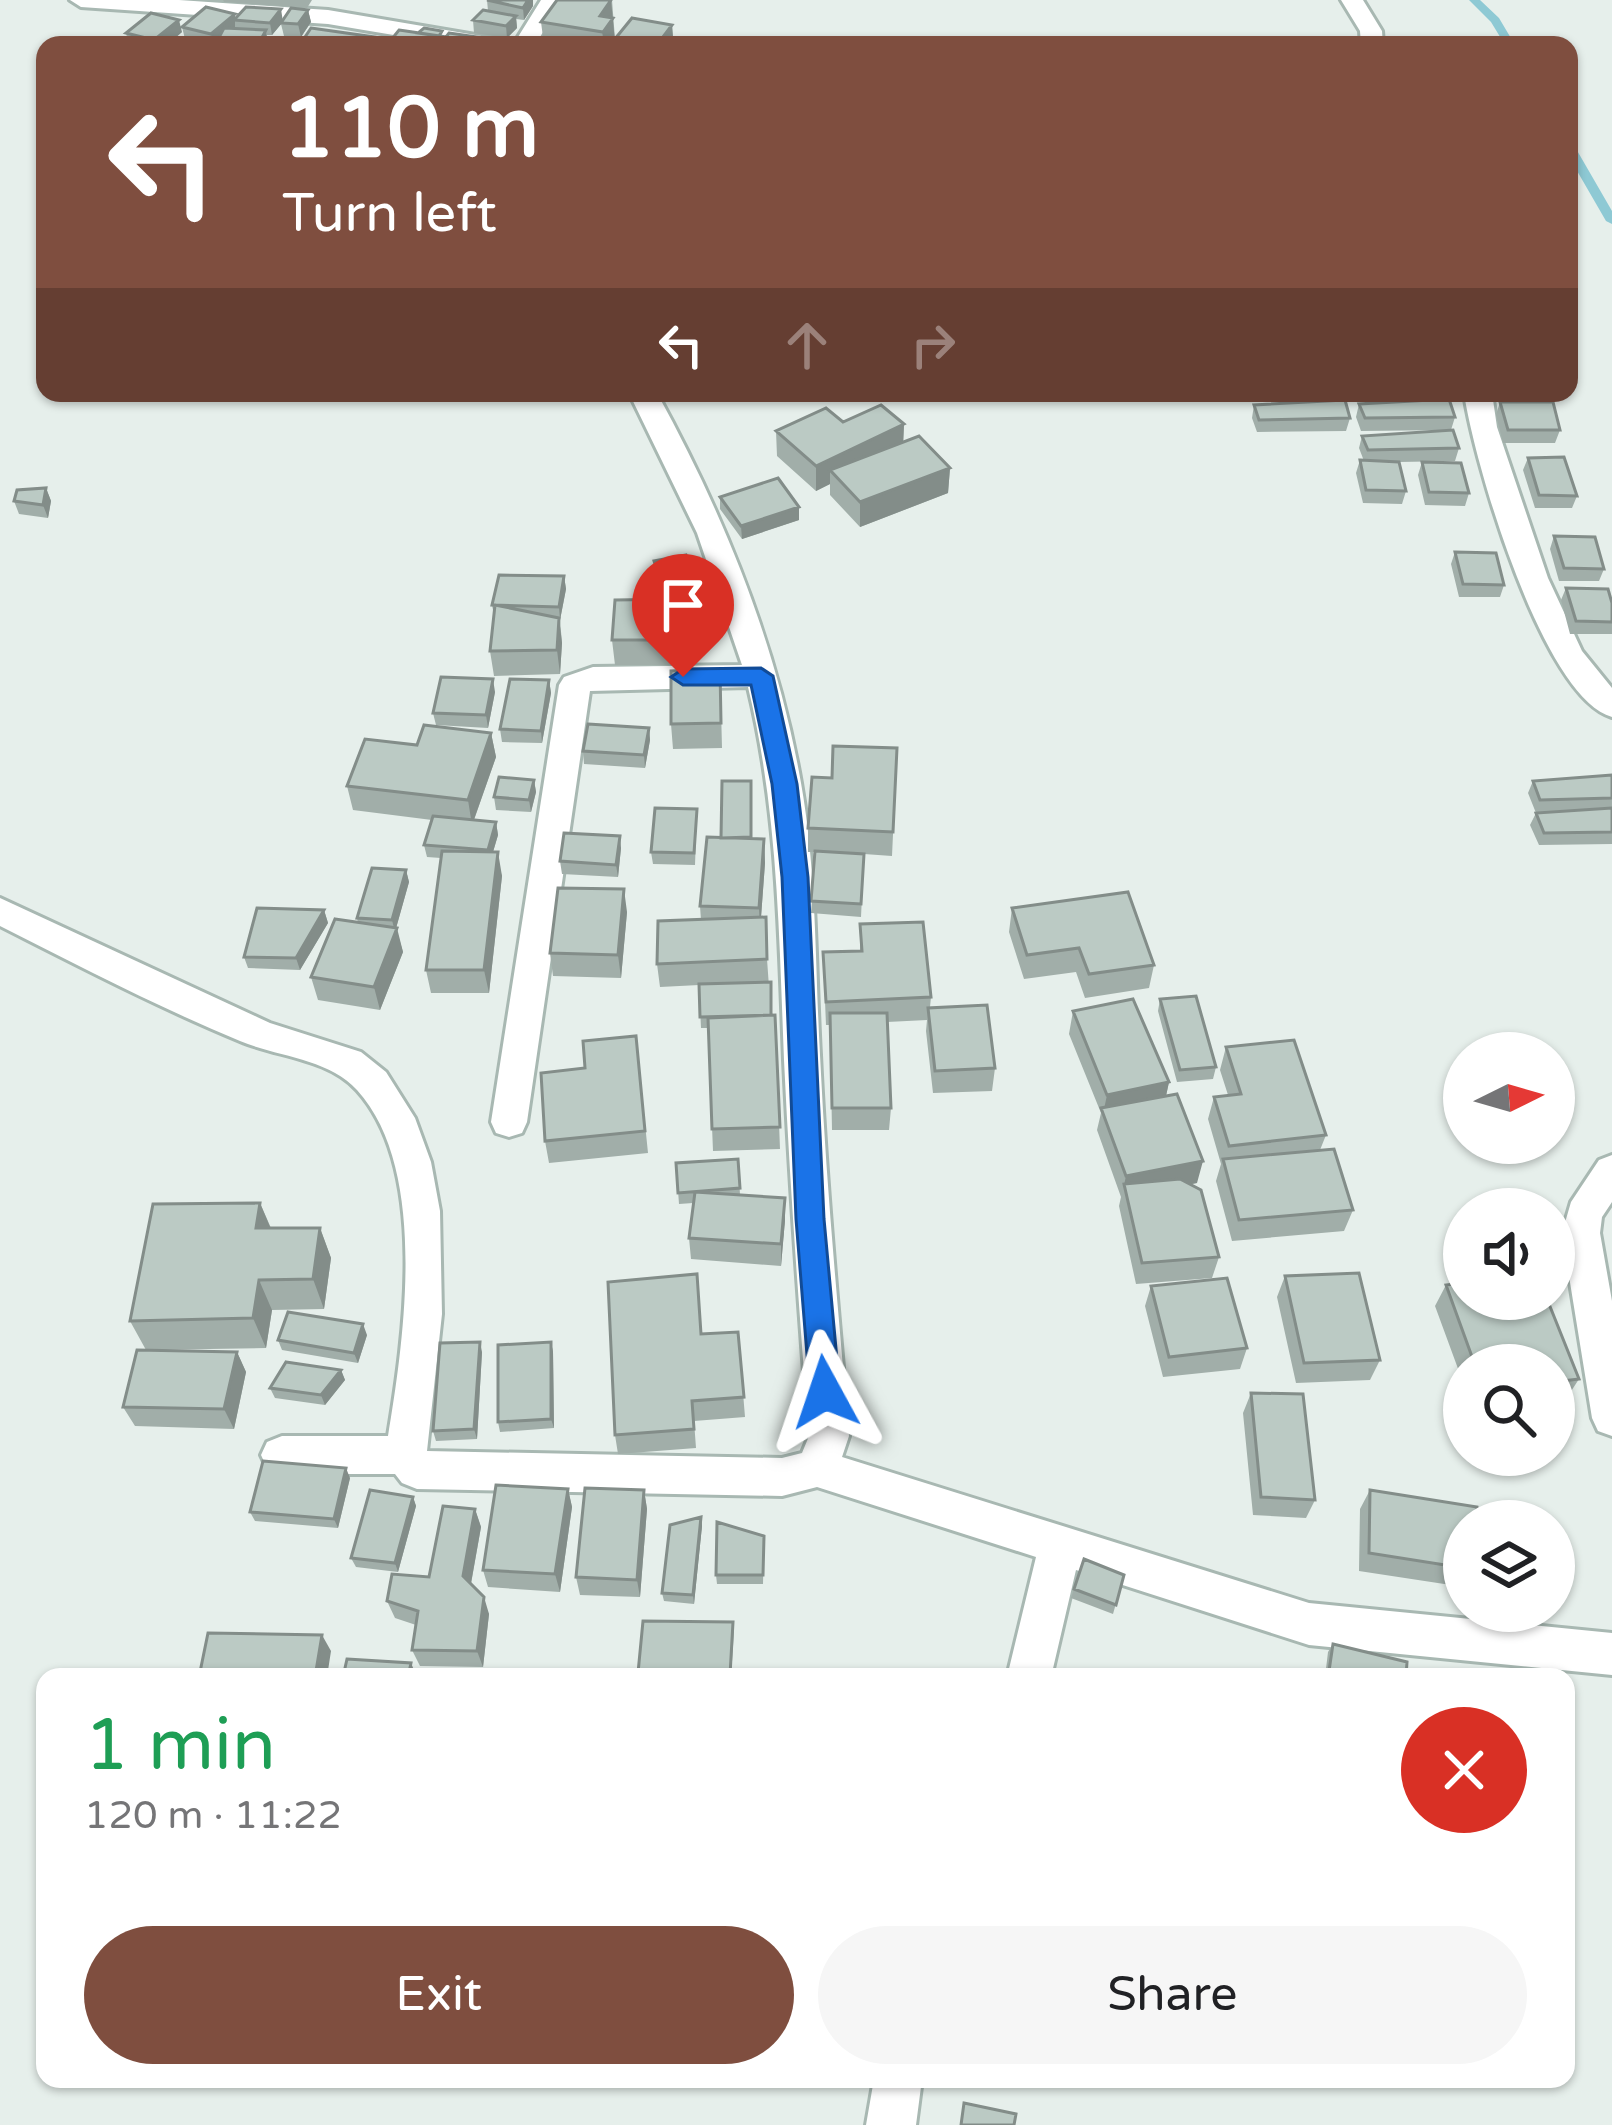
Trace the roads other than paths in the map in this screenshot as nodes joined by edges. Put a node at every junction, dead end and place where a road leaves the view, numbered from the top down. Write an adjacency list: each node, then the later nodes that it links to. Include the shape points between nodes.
1 (81, 0): 4 (street, via 328,17)
2 (552, 0): 5 (street)
3 (1352, 0): 6 (street)
4 (441, 36)
5 (530, 36)
6 (1371, 36)
7 (647, 402): 9 (street, via 722,561)
8 (1479, 402): 10 (street, via 1555,632 1585,683)
9 (761, 676): 12 (street, via 593,678 574,685); 17 (street, via 795,877 829,1436)
10 (1612, 706)
11 (0, 911): 16 (street, via 371,1078 393,1109 416,1172 425,1327)
12 (509, 1122)
13 (1612, 1171): 14 (street, via 1584,1213 1581,1233)
14 (1612, 1418)
15 (282, 1455): 16 (street)
16 (405, 1455): 17 (street, via 417,1471 438,1474 782,1477)
17 (817, 1468): 18 (street)
18 (1060, 1546): 19 (street, via 1309,1624); 20 (street)
19 (1612, 1654)
20 (1031, 1668)
21 (897, 2088): 22 (street)
22 (891, 2125)

